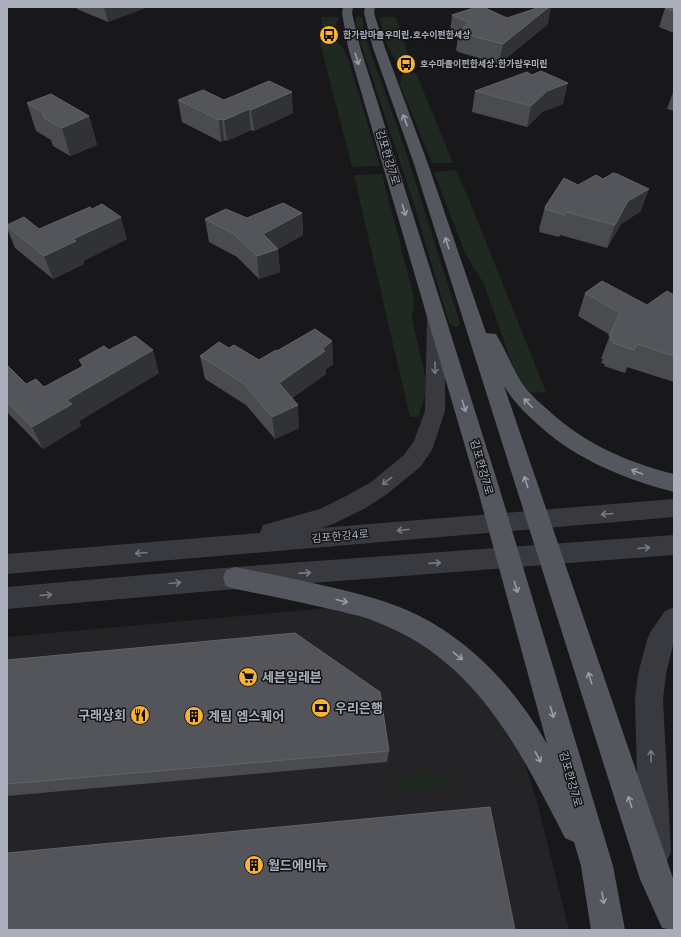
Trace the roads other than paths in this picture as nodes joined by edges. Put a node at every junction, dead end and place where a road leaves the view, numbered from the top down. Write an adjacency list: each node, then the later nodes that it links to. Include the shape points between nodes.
1 (348, 7): 4 (main road, 김포한강7로, one-way to 4, via 354,47)
2 (370, 7): 3 (main road, one-way to 2, via 379,48 369,14)
3 (459, 280): 5 (main road, one-way to 3, via 602,459 560,433 543,418 518,393); 7 (main road, one-way to 3)
4 (436, 315): 8 (main road, 김포한강7로, one-way to 8); 10 (street, one-way to 10, via 435,411 424,444 412,461 379,488 325,517)
5 (674, 483)
6 (674, 508): 7 (street, 김포한강4로, one-way to 7)
7 (538, 520): 8 (street, 김포한강4로); 11 (main road)
8 (497, 523): 10 (street, 김포한강4로, one-way to 10); 12 (main road, 김포한강7로)
9 (674, 545): 11 (street, one-way to 9)
10 (221, 546): 13 (street, 김포한강4로, one-way to 13)
11 (550, 555): 12 (street); 18 (main road, one-way to 11)
12 (507, 558): 14 (street, one-way to 12); 17 (main road, 김포한강7로, one-way to 17)
13 (7, 564)
14 (235, 578): 15 (street, one-way to 14); 17 (main road, one-way to 17, via 316,594 378,610 436,640 461,659 487,684 527,736)
15 (7, 598)
16 (674, 619): 18 (street, one-way to 16, via 649,699 660,640)
17 (597, 866): 20 (main road, 김포한강7로, one-way to 20)
18 (656, 879): 19 (main road)
19 (674, 916)
20 (608, 930)

